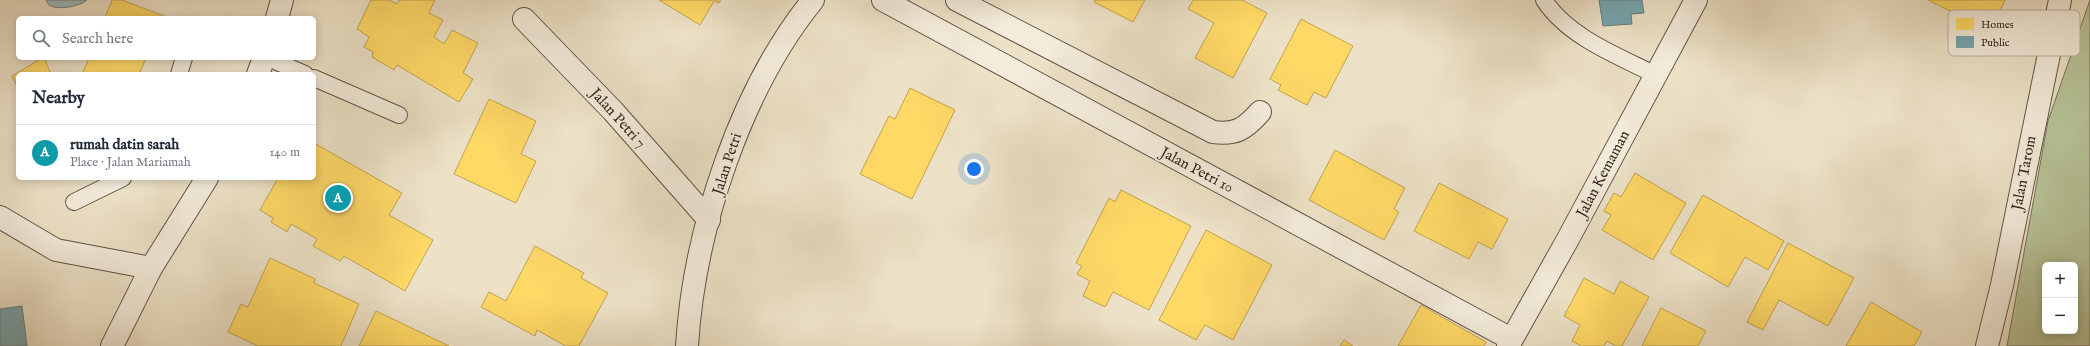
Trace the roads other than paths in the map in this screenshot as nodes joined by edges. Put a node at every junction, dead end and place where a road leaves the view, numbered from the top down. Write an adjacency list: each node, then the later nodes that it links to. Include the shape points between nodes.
1 (282, 0): 9 (street)
2 (813, 0): 26 (street, Jalan Petri, via 795,22 761,79 731,144)
3 (883, 0): 28 (street, Jalan Petri 10)
4 (957, 0): 20 (street, via 1213,132 1226,134 1240,130)
5 (1544, 0): 18 (lane, via 1552,12 1584,37)
6 (1696, 0): 18 (street, Jalan Kemaman)
7 (2060, 0): 8 (street, Jalan Tarom)
8 (2058, 10)
9 (278, 16)
10 (524, 19): 26 (street, Jalan Petri 7, via 613,111)
11 (2049, 56): 31 (street, Jalan Tarom, via 2002,285)
12 (183, 60): 15 (lane)
13 (263, 60): 16 (street)
14 (272, 60): 17 (lane)
15 (180, 72)
16 (259, 72)
17 (300, 72)
18 (1656, 74): 28 (street, Jalan Kemaman)
19 (316, 79): 21 (lane)
20 (1260, 112)
21 (399, 115)
22 (119, 180): 24 (lane)
23 (206, 180): 27 (street)
24 (74, 202)
25 (0, 218): 27 (street, via 56,250)
26 (709, 220): 30 (street, Jalan Petri, via 702,246)
27 (151, 268): 29 (street)
28 (1510, 343)
29 (112, 346)
30 (687, 346)
31 (1986, 346)

